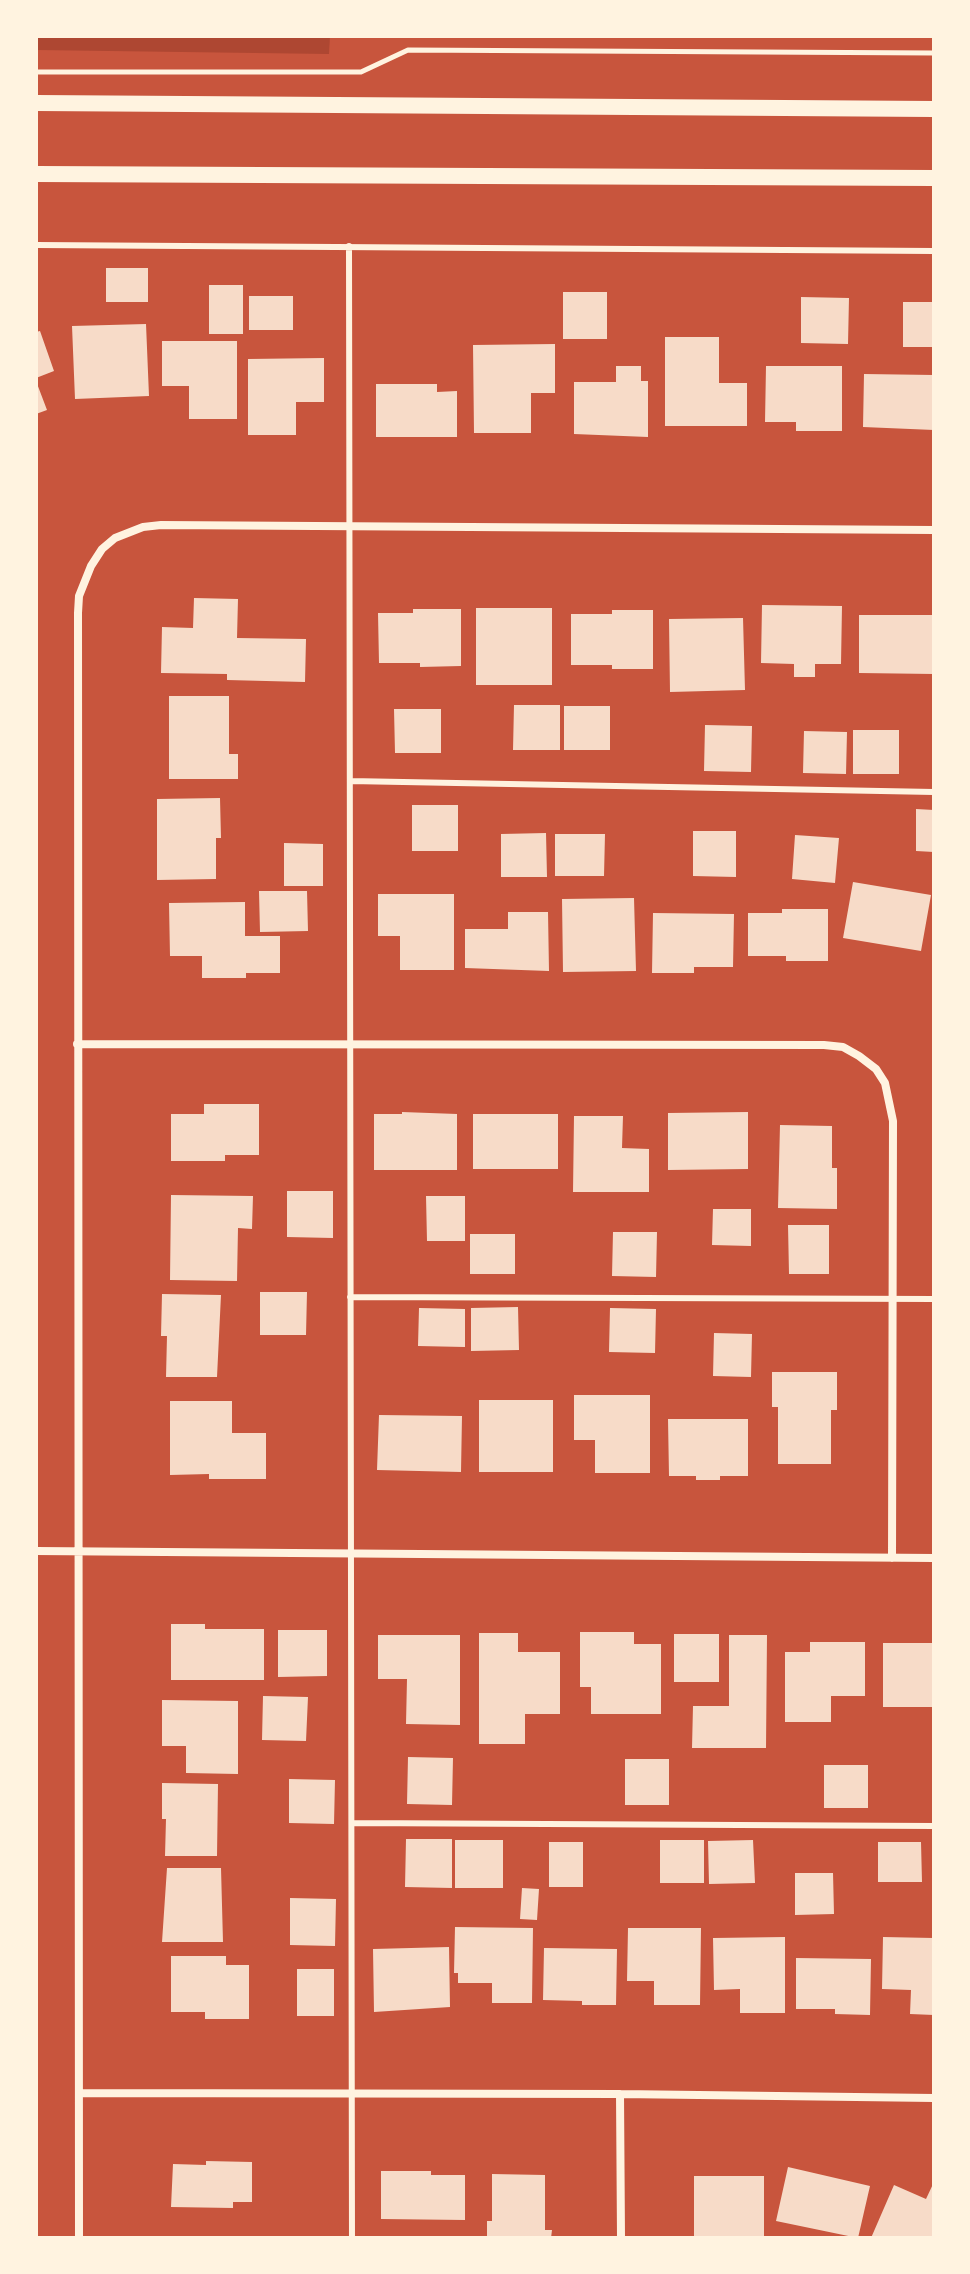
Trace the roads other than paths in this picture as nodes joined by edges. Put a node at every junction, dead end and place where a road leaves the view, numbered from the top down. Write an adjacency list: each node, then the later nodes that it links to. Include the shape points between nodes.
1 (36, 103): 2 (main road)
2 (934, 109)
3 (36, 174): 4 (main road)
4 (934, 178)
5 (36, 245): 6 (lane)
6 (349, 246): 7 (lane); 8 (lane)
7 (934, 251)
8 (349, 526): 9 (street); 10 (lane); 12 (street, via 152,526 115,538 102,549 83,584 78,613)
9 (934, 530)
10 (350, 781): 11 (lane); 13 (lane)
11 (934, 792)
12 (77, 1044): 13 (street); 18 (street)
13 (350, 1045): 14 (lane); 15 (street, via 843,1047 876,1069 885,1083 893,1121)
14 (350, 1297): 15 (lane); 19 (lane)
15 (892, 1298): 16 (lane); 20 (street)
16 (934, 1299)
17 (36, 1551): 18 (street)
18 (76, 1551): 19 (street); 24 (street)
19 (351, 1554): 20 (street); 22 (lane)
20 (892, 1558): 21 (street)
21 (934, 1558)
22 (352, 1823): 23 (lane); 25 (lane)
23 (934, 1826)
24 (79, 2093): 25 (street); 28 (street)
25 (352, 2094): 26 (street); 29 (lane)
26 (620, 2094): 27 (street); 30 (street)
27 (934, 2098)
28 (79, 2238)
29 (352, 2238)
30 (621, 2238)

